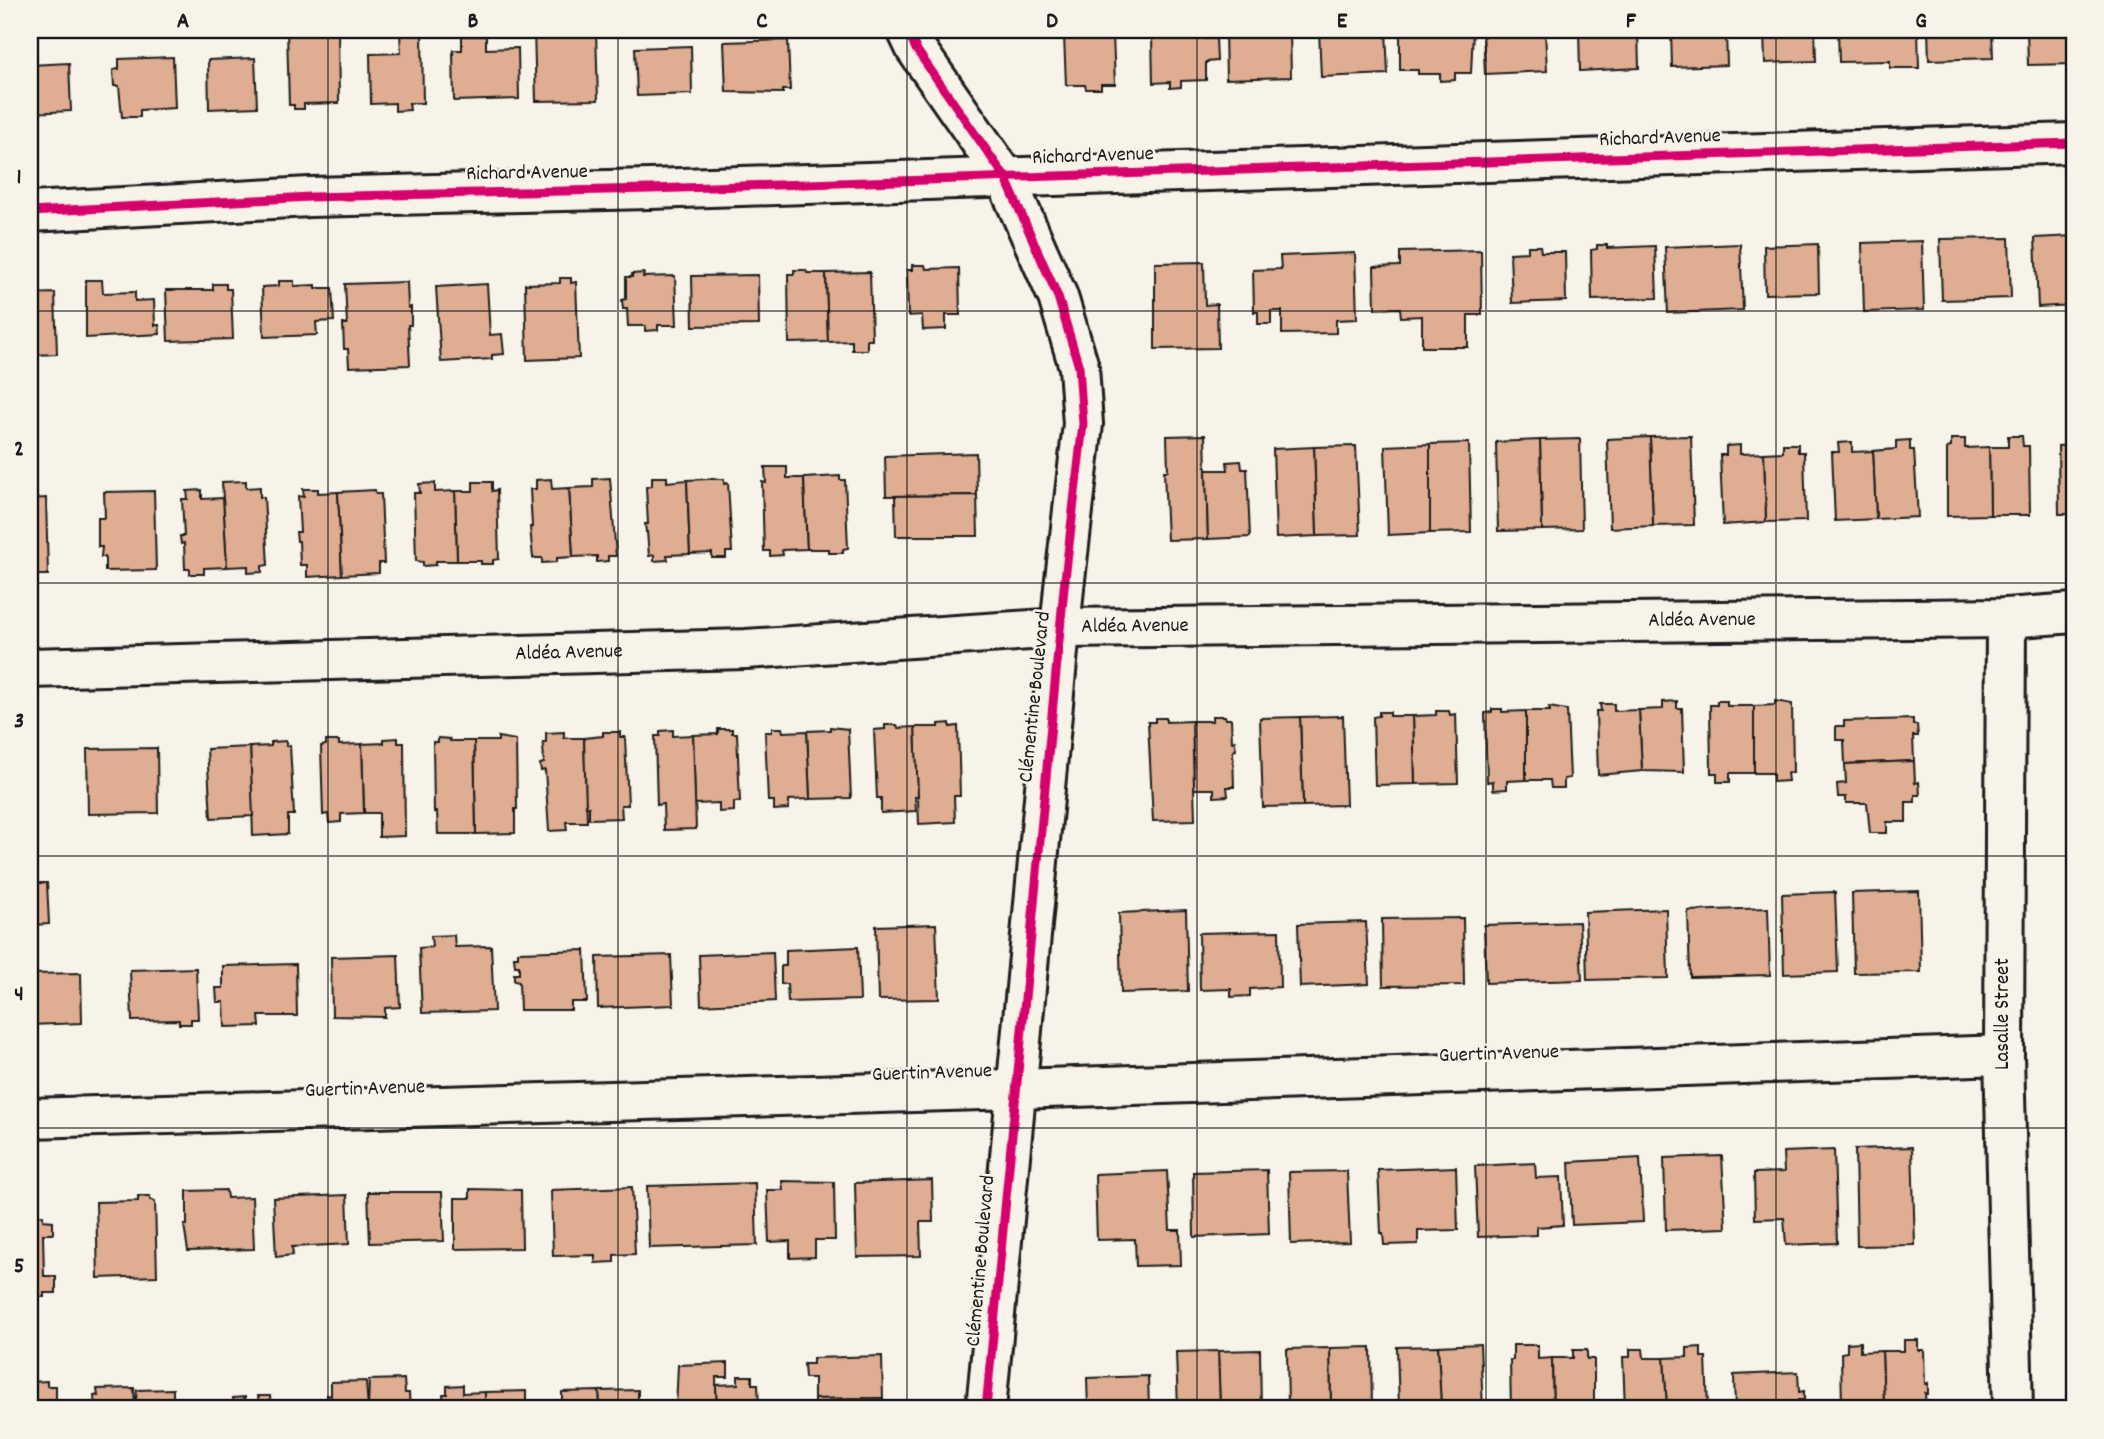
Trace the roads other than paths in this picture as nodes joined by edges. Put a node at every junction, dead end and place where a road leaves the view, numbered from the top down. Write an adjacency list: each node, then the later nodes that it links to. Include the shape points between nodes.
1 (907, 30): 3 (street, Clémentine Boulevard)
2 (2074, 143): 3 (street, Richard Avenue)
3 (1005, 177): 4 (street, Richard Avenue, via 310,197); 7 (street, Clémentine Boulevard, via 1058,297 1079,367 1083,424)
4 (30, 212)
5 (2074, 613): 6 (street, Aldéa Avenue)
6 (2006, 618): 7 (street, Aldéa Avenue); 9 (street, Lasalle Street)
7 (1061, 628): 8 (street, Aldéa Avenue, via 746,649); 10 (street, Clémentine Boulevard)
8 (30, 668)
9 (2004, 1055): 10 (street, Guertin Avenue); 13 (street, Lasalle Street)
10 (1016, 1089): 11 (street, Guertin Avenue); 12 (street, Clémentine Boulevard)
11 (30, 1118)
12 (986, 1409)
13 (2014, 1409)

